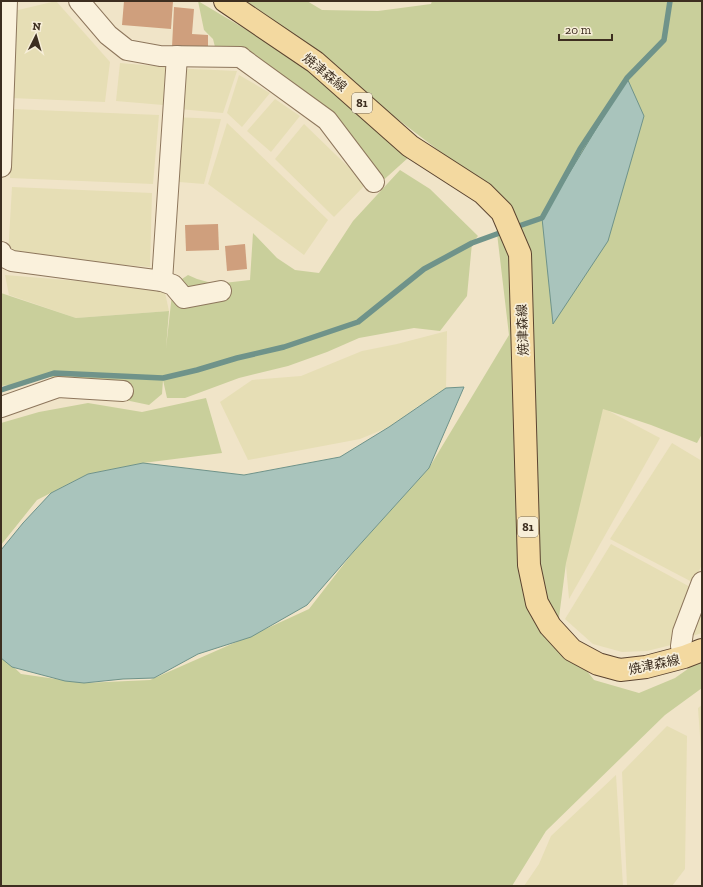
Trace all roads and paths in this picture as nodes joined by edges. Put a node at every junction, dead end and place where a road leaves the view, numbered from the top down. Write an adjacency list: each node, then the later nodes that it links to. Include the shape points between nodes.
1 (7, 1): 5 (street)
2 (79, 1): 4 (street, via 108,35 127,50 160,56)
3 (225, 1): 13 (main road, 焼津森線 / 81, via 315,62 410,146 483,193 502,212 520,254 529,565 538,603 550,626 572,650 598,664 620,670 646,667)
4 (177, 56): 6 (street, via 241,57 327,120); 8 (street)
5 (1, 167)
6 (374, 182)
7 (1, 252): 8 (street, via 2,256 12,261)
8 (162, 281): 9 (street, via 173,285 184,298)
9 (221, 291)
10 (123, 392): 11 (street, via 58,388)
11 (1, 407)
12 (702, 582): 13 (street, via 683,632 681,646)
13 (693, 654)

